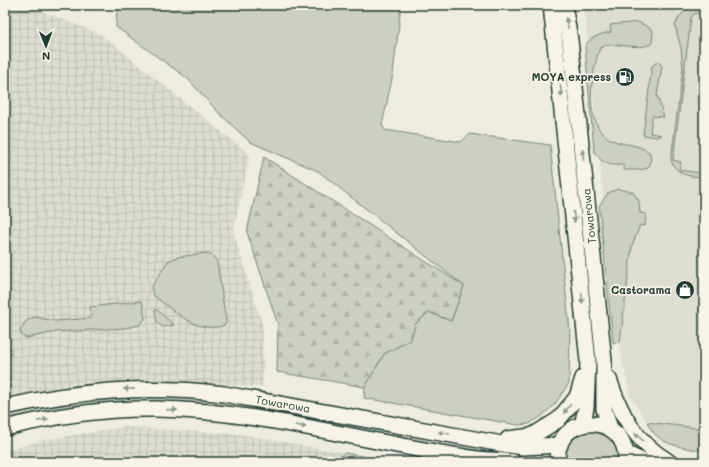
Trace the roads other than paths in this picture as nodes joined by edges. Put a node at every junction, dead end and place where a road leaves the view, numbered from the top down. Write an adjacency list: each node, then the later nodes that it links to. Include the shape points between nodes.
1 (551, 5): 3 (street, Towarowa, one-way to 3)
2 (564, 5): 4 (street, Towarowa, one-way to 2, via 570,40)
3 (588, 361): 6 (street, Towarowa, via 586,408); 9 (street, one-way to 9, via 577,397 558,420 532,436)
4 (604, 361): 8 (street, Towarowa, via 604,410); 17 (street, one-way to 4, via 633,431 617,405)
5 (5, 407): 9 (street, Towarowa, one-way to 5, via 201,391 98,391)
6 (582, 425): 8 (street, via 601,424); 10 (street, via 568,432)
7 (5, 428): 11 (street, Towarowa, one-way to 11, via 89,413 127,409 176,410 276,421)
8 (610, 428): 12 (street, via 624,443)
9 (483, 440): 10 (street, Towarowa, via 523,447)
10 (560, 446): 15 (street)
11 (466, 457): 13 (street); 14 (street, Towarowa)
12 (627, 458): 16 (street)
13 (481, 462)
14 (513, 462)
15 (558, 462)
16 (644, 462)
17 (669, 462)

